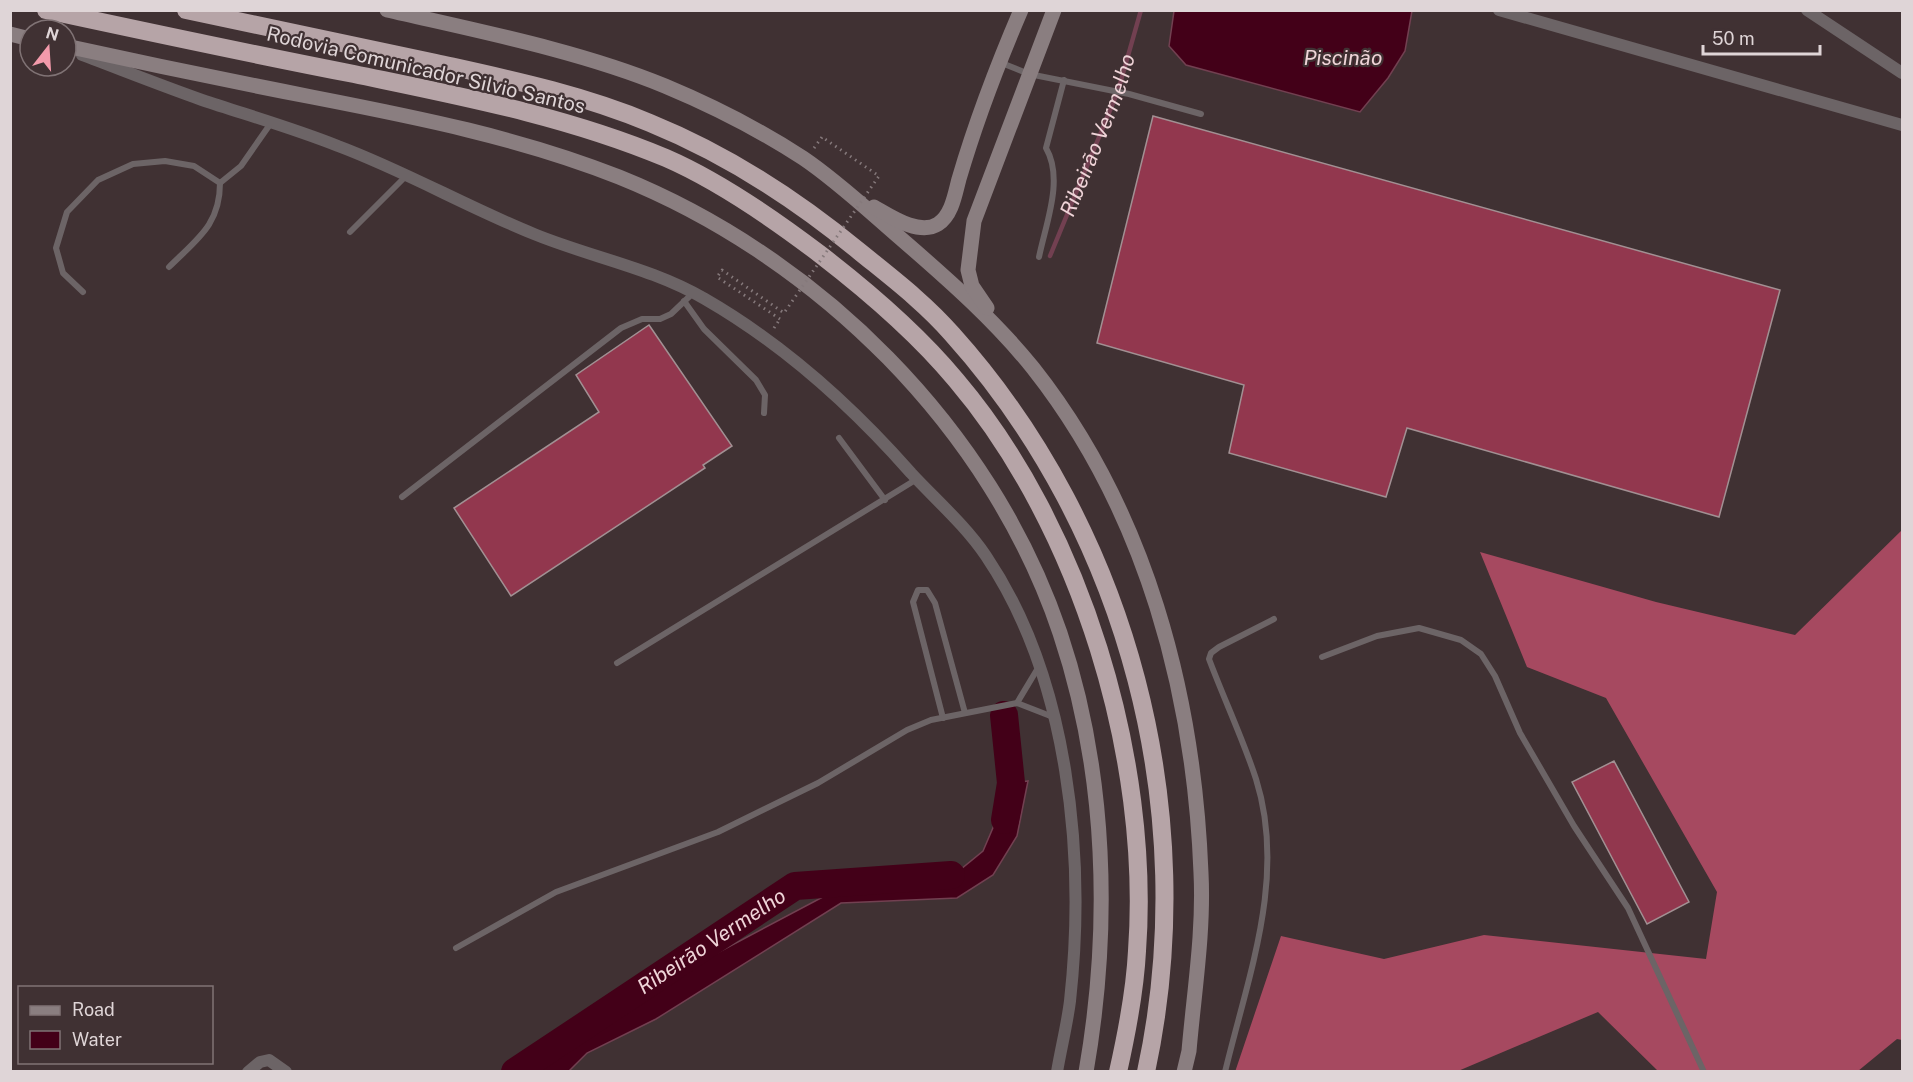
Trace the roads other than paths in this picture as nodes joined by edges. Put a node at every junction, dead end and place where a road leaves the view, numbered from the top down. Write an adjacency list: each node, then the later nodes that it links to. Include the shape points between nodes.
1 (46, 10): 44 (highway, Rodovia Comunicador Silvio Santos, via 465,98 609,136 670,160 766,214 842,271 923,345 957,380 1031,490 1061,550 1104,667 1123,742 1133,816 1138,906 1128,1026)
2 (186, 10): 45 (highway, Rodovia Comunicador Silvio Santos, via 482,73 578,98 648,122 723,157 826,224 950,331 1014,412 1058,481 1101,569 1124,632 1157,776 1164,851 1160,986)
3 (387, 10): 19 (main road, via 588,60 665,86 754,129 806,160)
4 (1021, 10): 10 (main road)
5 (1054, 10): 12 (main road)
6 (1807, 10): 11 (street)
7 (1500, 11): 16 (street)
8 (78, 49): 43 (main road, via 462,129 561,156 616,176 684,206 777,263 883,353 960,443 1011,523 1063,643 1091,768 1101,865 1096,1011)
9 (78, 52): 15 (street)
10 (999, 62): 12 (lane); 19 (main road, via 974,128 953,203 937,224 928,228 911,225)
11 (1902, 73)
12 (1029, 74): 13 (lane); 25 (main road, via 974,221 968,258 972,286)
13 (1064, 80): 14 (lane); 21 (lane, via 1046,148 1055,178)
14 (1201, 114)
15 (272, 122): 17 (street); 18 (lane, via 241,166)
16 (1902, 125)
17 (407, 176): 20 (lane); 24 (street, via 571,249 669,281)
18 (220, 183): 22 (lane, via 220,204 211,224); 23 (lane, via 194,166 165,161 133,164 98,180 67,212 56,248 63,273)
19 (845, 191): 25 (main road, via 935,268)
20 (350, 232)
21 (1040, 257)
22 (169, 267)
23 (83, 292)
24 (688, 297): 26 (lane, via 704,329 756,380 765,395); 28 (street, via 766,340 819,380 880,437); 29 (lane, via 660,319 642,319 621,328)
25 (1003, 334): 46 (main road, via 1033,368 1097,468 1137,549 1176,666 1192,761 1202,876)
26 (764, 413)
27 (838, 438): 30 (lane)
28 (917, 479): 30 (lane); 34 (street, via 984,553 1017,609)
29 (402, 497)
30 (885, 500): 33 (lane)
31 (1274, 619): 47 (lane, via 1219,647 1209,659 1256,781 1268,871 1262,931)
32 (1322, 657): 48 (lane, via 1377,636 1419,627 1461,640 1481,654 1520,733 1628,908)
33 (617, 663)
34 (1040, 665): 35 (lane); 37 (street)
35 (1017, 703): 36 (lane); 37 (lane)
36 (965, 713): 38 (lane); 38 (lane, via 934,603 927,590 918,590 913,602)
37 (1053, 717): 42 (street, via 1069,798 1076,901 1070,1003)
38 (943, 718): 39 (lane, via 907,730 818,783 718,832 556,892)
39 (456, 948)
40 (248, 1071): 41 (street, via 269,1060)
41 (286, 1071)
42 (1057, 1071)
43 (1086, 1071)
44 (1118, 1071)
45 (1146, 1071)
46 (1185, 1071)
47 (1225, 1071)
48 (1704, 1071)

